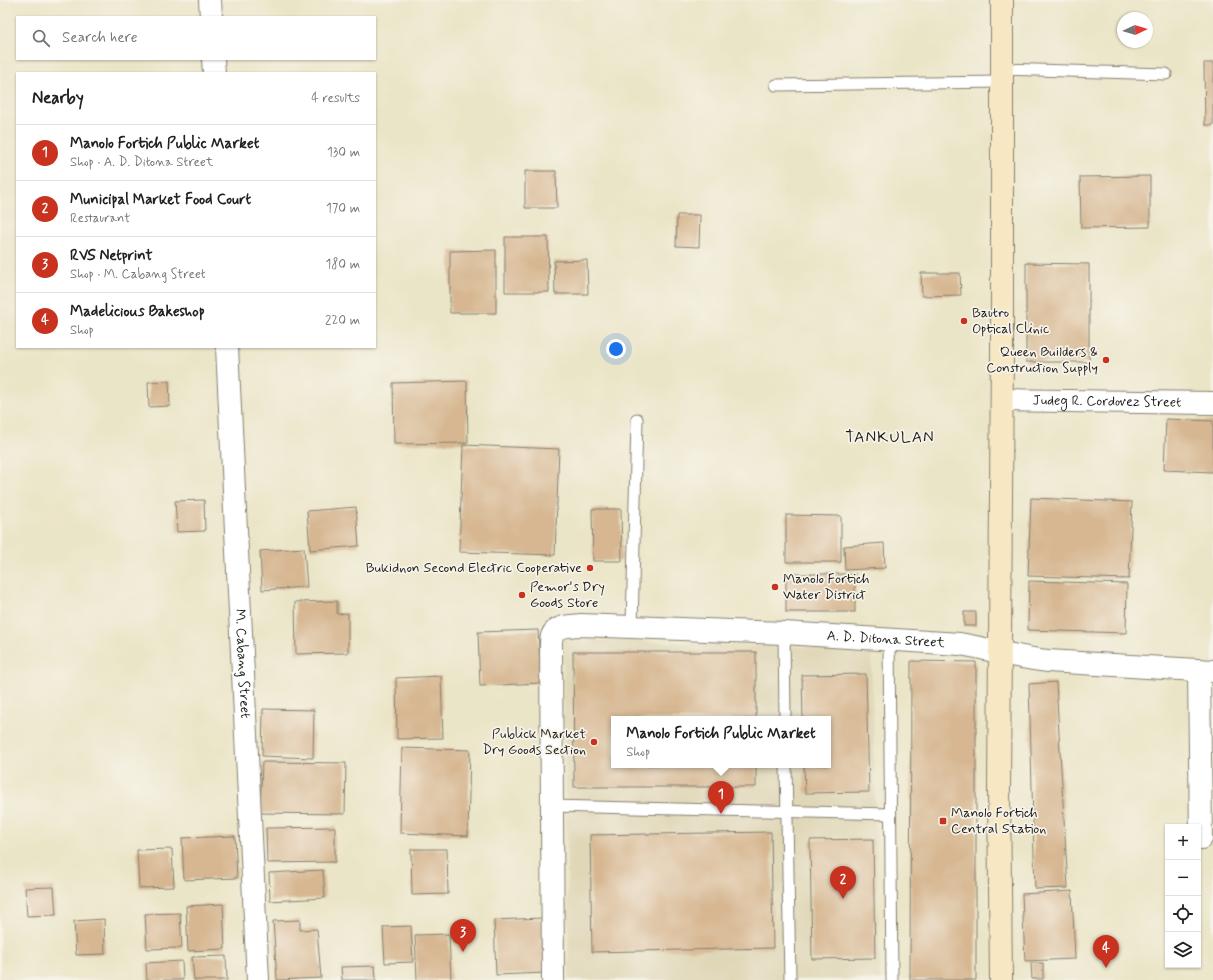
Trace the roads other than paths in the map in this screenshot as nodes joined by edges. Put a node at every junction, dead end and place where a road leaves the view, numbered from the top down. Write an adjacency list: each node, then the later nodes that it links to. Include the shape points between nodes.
1 (210, 0): 3 (street)
2 (1002, 0): 7 (street)
3 (211, 16)
4 (213, 60): 5 (street)
5 (214, 72)
6 (1166, 74): 7 (lane)
7 (1002, 76): 8 (lane); 10 (street)
8 (776, 85)
9 (227, 348): 24 (street, M. Cabang Street)
10 (1002, 400): 11 (street, Judeg R. Cordovez Street); 16 (street)
11 (1213, 403)
12 (637, 419): 13 (lane)
13 (632, 627): 14 (street, A. D. Ditona Street); 20 (street, A. D. Ditona Street, via 566,626 552,635)
14 (784, 633): 15 (street, A. D. Ditona Street); 18 (lane)
15 (889, 640): 16 (street, A. D. Ditona Street, via 960,644); 22 (lane)
16 (1000, 653): 17 (street, A. D. Ditona Street, via 1048,661); 28 (street)
17 (1206, 670): 23 (street)
18 (785, 716)
19 (786, 768): 21 (lane)
20 (551, 806): 21 (lane); 25 (street)
21 (787, 811): 22 (lane); 26 (lane)
22 (890, 814): 27 (lane)
23 (1201, 838)
24 (258, 980)
25 (553, 980)
26 (790, 980)
27 (892, 980)
28 (1001, 980)

